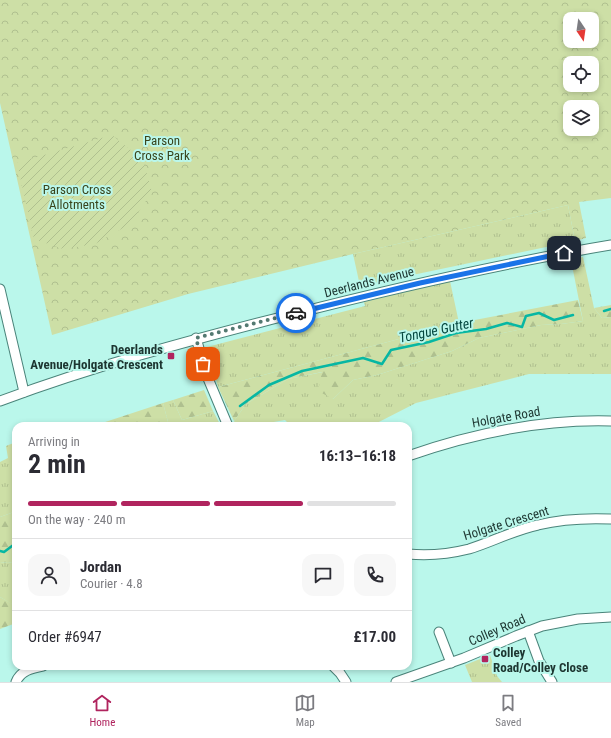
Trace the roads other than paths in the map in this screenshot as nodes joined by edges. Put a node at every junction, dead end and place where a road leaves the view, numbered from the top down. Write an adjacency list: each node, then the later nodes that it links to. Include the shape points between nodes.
1 (611, 245): 4 (street, Deerlands Avenue, via 420,283)
2 (0, 289): 3 (street)
3 (3, 316): 5 (street)
4 (196, 338): 5 (street, Deerlands Avenue); 8 (street, via 207,376)
5 (24, 392): 6 (street, Deerlands Avenue)
6 (0, 401)
7 (611, 421): 9 (street, Holgate Road, via 581,420 521,426 453,441)
8 (226, 422)
9 (412, 455)
10 (611, 519): 11 (street, Holgate Crescent, via 551,522 468,549 429,555)
11 (412, 554)
12 (611, 617): 13 (street, Colley Road, via 578,619)
13 (528, 631): 15 (street, Colley Road); 21 (street)
14 (439, 632): 15 (street)
15 (451, 663): 20 (street, Colley Road)
16 (29, 670): 18 (street)
17 (337, 670): 19 (street)
18 (16, 682)
19 (346, 682)
20 (396, 682)
21 (552, 682)

